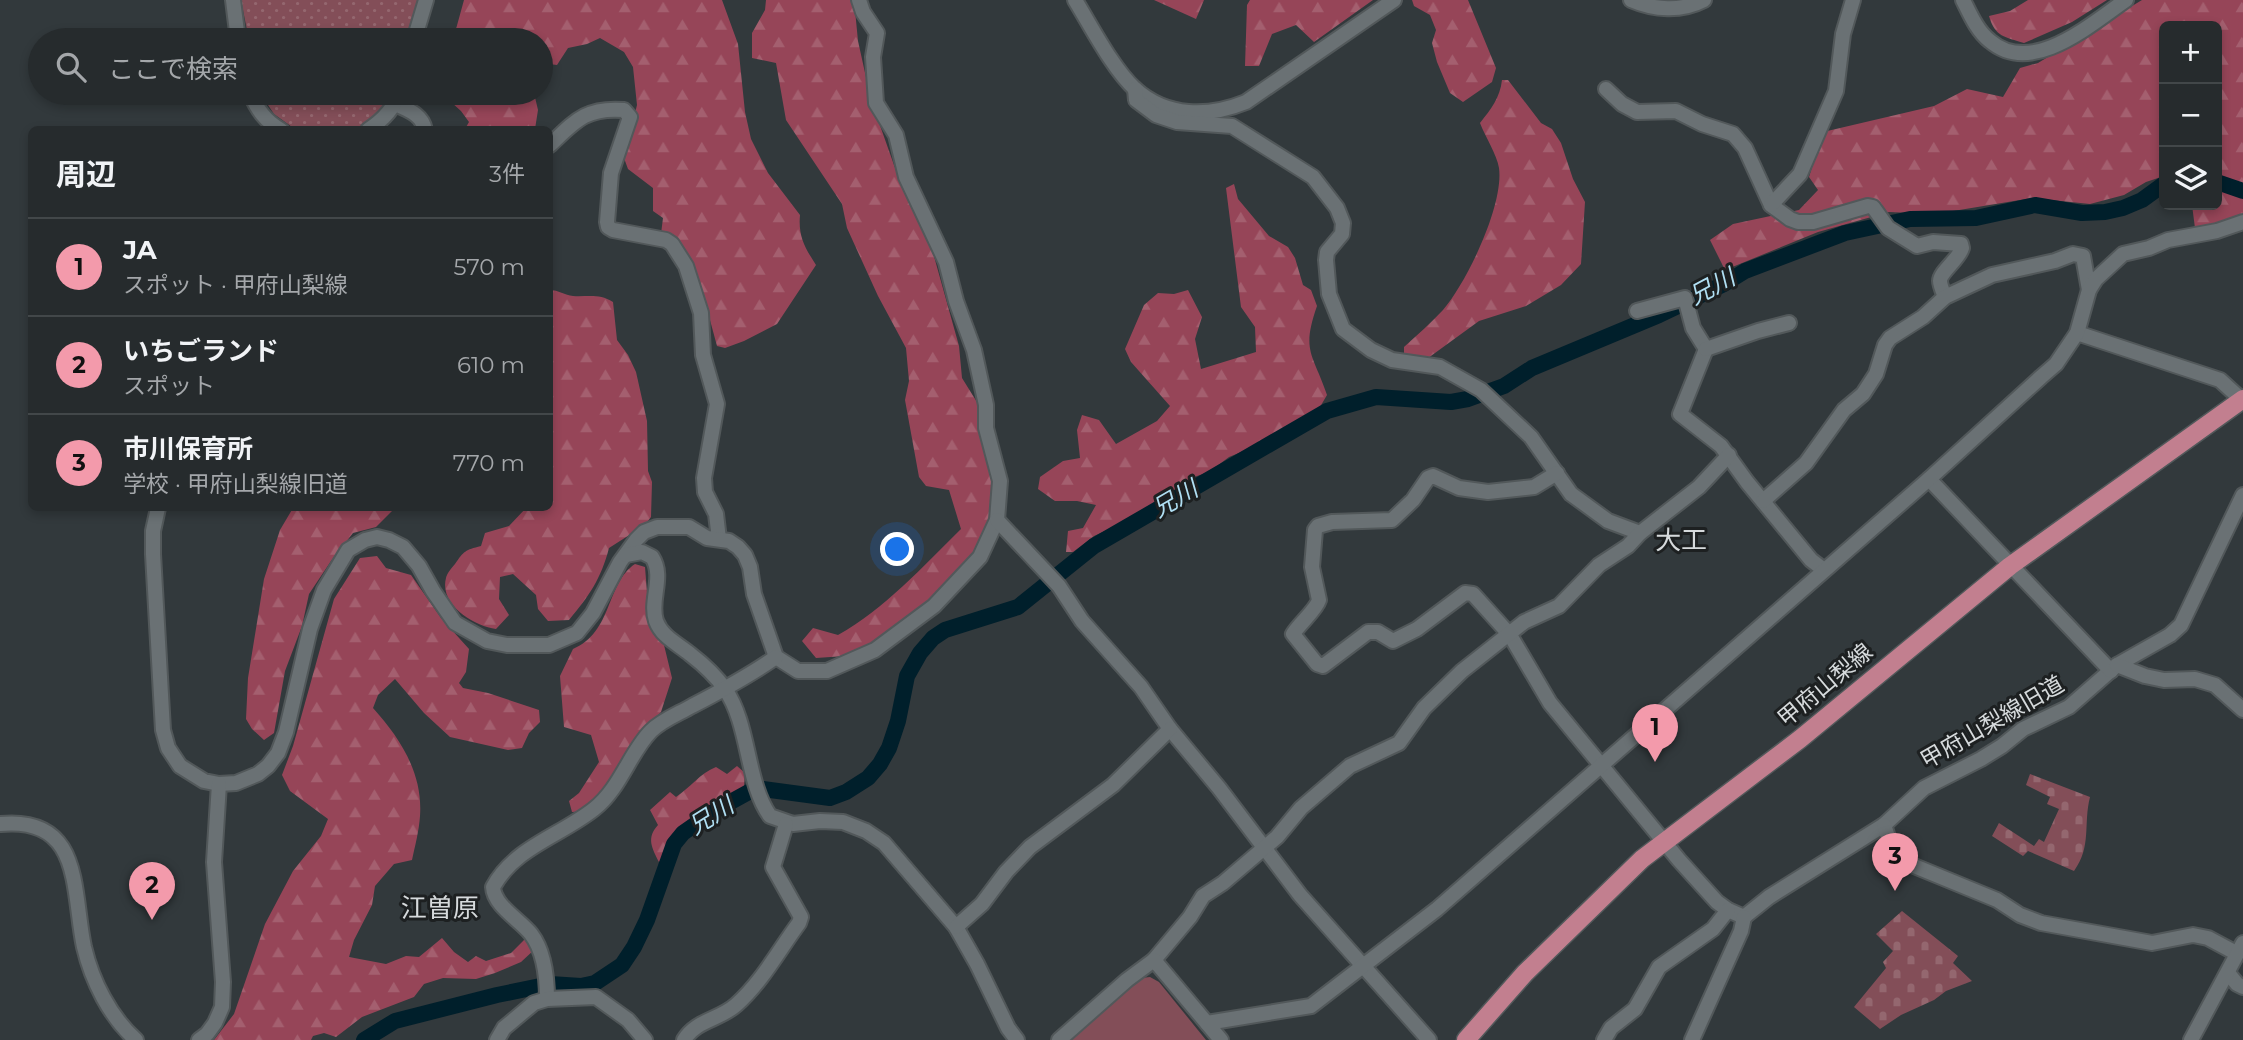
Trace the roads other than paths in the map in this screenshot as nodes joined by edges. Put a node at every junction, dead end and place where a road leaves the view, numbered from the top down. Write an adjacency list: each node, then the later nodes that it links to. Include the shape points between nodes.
1 (233, 0): 11 (street)
2 (426, 0): 12 (street)
3 (859, 0): 37 (street, via 877,33 873,57 876,103 899,143 906,177 946,262 974,350 986,428 1000,475)
4 (1075, 0): 13 (street)
5 (1394, 0): 13 (street, via 1236,106 1187,113)
6 (1631, 0): 7 (street, via 1671,9)
7 (1704, 0)
8 (1853, 0): 22 (street, via 1843,34 1836,91 1800,174)
9 (1963, 0): 10 (street, via 1990,41 2007,51 2030,54 2057,46)
10 (2126, 0)
11 (236, 28)
12 (418, 28)
13 (1135, 89): 32 (street, via 1136,100 1156,115 1177,122 1232,127 1313,177 1343,223 1342,234 1327,252 1326,269 1329,294 1343,329 1392,360 1440,367 1481,390 1531,437)
14 (1606, 89): 22 (street, via 1637,112 1676,111 1733,134 1745,148)
15 (255, 105): 18 (street)
16 (392, 105): 19 (street)
17 (406, 105): 20 (street)
18 (274, 126)
19 (375, 126)
20 (424, 126)
21 (553, 142): 39 (street, via 583,115 618,109 630,117 611,173 608,228 666,240 686,266 701,313 703,355 717,404 704,478)
22 (1771, 205): 25 (street, via 1790,219 1807,223 1873,207 1888,228 1917,246 1961,244 1957,260 1940,281)
23 (2243, 222): 24 (street, via 2123,254)
24 (2089, 290): 25 (street, via 2082,256 2073,254 2004,271); 28 (street)
25 (1945, 297): 35 (street, via 1890,338 1863,394 1844,410 1806,463)
26 (1637, 311): 29 (street, via 1685,298 1693,328)
27 (1789, 323): 29 (street)
28 (2077, 332): 30 (street, via 2220,380); 33 (street, via 2056,363)
29 (1706, 349): 31 (street, via 1680,414)
30 (2243, 400): 41 (main road, 甲府山梨線)
31 (1729, 455): 35 (street); 38 (street, via 1699,487)
32 (1557, 473): 38 (street, via 1571,494 1590,508 1608,521); 43 (street, via 1534,487 1488,492 1459,488 1433,476 1392,520 1318,526 1312,567 1318,605 1293,634 1323,666 1368,632 1393,641 1469,592)
33 (1928, 479): 41 (street); 42 (street)
34 (2243, 495): 45 (street, 甲府山梨線旧道, via 2181,625)
35 (1763, 501): 42 (street)
36 (157, 511): 50 (street, via 153,554 163,730 180,766)
37 (997, 520): 44 (street, via 974,565 934,606 875,650 827,671 798,671); 48 (street, via 1059,586)
38 (1640, 533): 43 (street, via 1599,565 1559,606 1534,616)
39 (719, 539): 40 (street, via 688,527 657,527 644,532); 44 (street, via 729,541 745,555)
40 (626, 555): 46 (street, via 642,552 652,557 658,573 656,622); 50 (street, via 577,633 559,643 532,647 487,641 471,634 455,623 403,547 377,537 365,540 348,550 324,590 278,753 258,774)
41 (2010, 566): 45 (street); 54 (main road, 甲府山梨線, via 1800,739)
42 (1824, 570): 49 (street)
43 (1510, 635): 49 (street, via 1550,704); 55 (street, via 1462,671 1424,708 1399,743 1350,766 1301,808)
44 (776, 657): 46 (street)
45 (2114, 668): 47 (street, via 2164,680 2196,679 2215,685); 53 (street, 甲府山梨線旧道, via 2068,707 1924,788)
46 (725, 689): 52 (street, via 739,720 762,803 770,816); 64 (street, via 649,732 598,806 530,847 497,880 493,887 496,898 532,935 542,956)
47 (2243, 710)
48 (1170, 729): 55 (street); 58 (street, via 1113,785 1030,847)
49 (1601, 765): 54 (street); 61 (street, via 1437,909)
50 (219, 784): 67 (street, via 214,862 222,1007)
51 (0, 824): 66 (street, via 33,825 51,834 66,852 94,975 123,1028)
52 (786, 824): 58 (street, via 834,821 877,837); 70 (street, via 773,867 801,916 799,923 739,1002 718,1018 690,1029)
53 (1884, 825): 57 (street, 甲府山梨線旧道); 59 (street, via 1893,852 1902,861 2041,923 2152,943 2193,935)
54 (1666, 842): 56 (street); 75 (main road, 甲府山梨線, via 1563,934)
55 (1264, 849): 60 (street, via 1203,895); 61 (street)
56 (1728, 910): 57 (street); 76 (street, via 1713,929 1658,967 1635,1009 1611,1028)
57 (1744, 917): 77 (street)
58 (956, 927): 71 (street)
59 (2240, 948): 62 (street)
60 (1154, 960): 65 (street); 72 (street)
61 (1364, 965): 65 (street, via 1311,1006); 74 (street)
62 (2228, 973): 63 (street); 78 (street)
63 (2243, 987)
64 (547, 995): 68 (street, via 504,1028); 69 (street, via 596,997 628,1020)
65 (1207, 1023): 73 (street)
66 (136, 1040)
67 (199, 1040)
68 (497, 1040)
69 (645, 1040)
70 (684, 1040)
71 (1017, 1040)
72 (1059, 1040)
73 (1221, 1040)
74 (1429, 1040)
75 (1466, 1040)
76 (1604, 1040)
77 (1692, 1040)
78 (2191, 1040)

